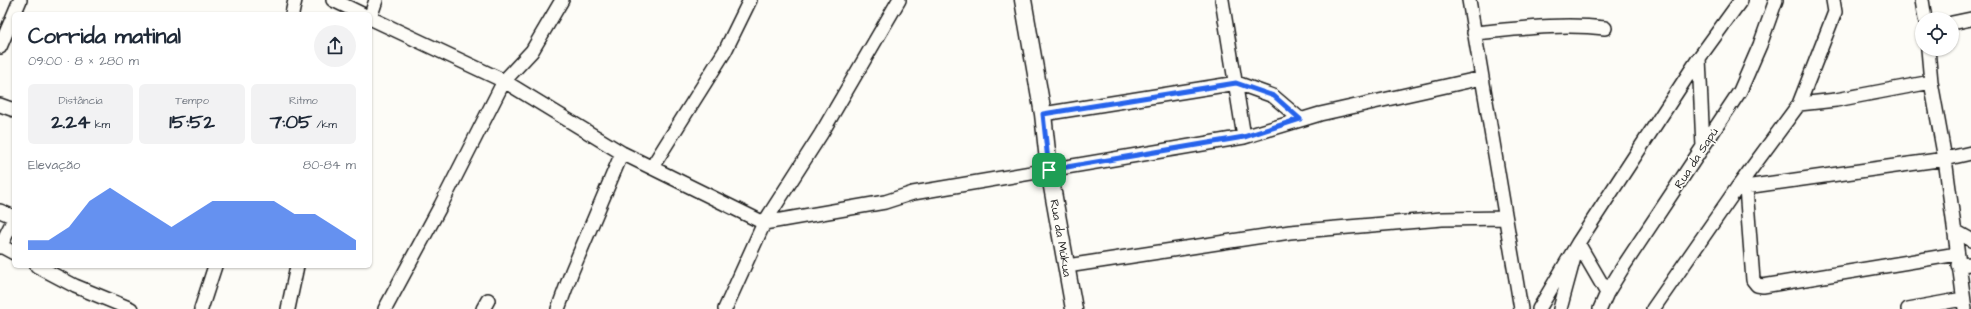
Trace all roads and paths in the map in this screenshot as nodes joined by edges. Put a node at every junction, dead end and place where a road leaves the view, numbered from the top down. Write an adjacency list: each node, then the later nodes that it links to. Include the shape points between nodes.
1 (20, 0): 15 (street)
2 (295, 0): 16 (street)
3 (333, 0): 17 (street)
4 (376, 0): 18 (street)
5 (562, 0): 30 (street, via 532,51)
6 (750, 0): 43 (street, via 724,51)
7 (899, 0): 50 (street)
8 (1023, 0): 36 (street, Rua da Múkua)
9 (1222, 0): 32 (street)
10 (1469, 0): 25 (street)
11 (1741, 0): 28 (street)
12 (1776, 0): 39 (street, Rua da Sapú, via 1740,91)
13 (1922, 0): 19 (street)
14 (1835, 4): 33 (street)
15 (15, 12)
16 (292, 12)
17 (358, 12)
18 (372, 12)
19 (1924, 12)
20 (372, 19): 30 (street)
21 (12, 20): 26 (street)
22 (1971, 20): 23 (street)
23 (1959, 22)
24 (1605, 28): 25 (street, via 1541,27)
25 (1474, 33): 29 (street)
26 (4, 41)
27 (1929, 56): 31 (street)
28 (1699, 58): 39 (street); 53 (street)
29 (1482, 78): 37 (street); 48 (street)
30 (504, 81): 40 (street); 67 (street)
31 (1931, 82): 33 (street, via 1836,100); 42 (street)
32 (1236, 83): 36 (street); 37 (street, via 1274,96); 38 (street)
33 (1799, 104): 45 (street)
34 (0, 105): 35 (street)
35 (12, 109)
36 (1043, 114): 44 (street, Rua da Múkua)
37 (1300, 119): 38 (street)
38 (1244, 137): 44 (street)
39 (1703, 147): 62 (street, Rua da Sapú)
40 (622, 152): 43 (street); 68 (street)
41 (1971, 153): 42 (street)
42 (1944, 159): 45 (street); 51 (street)
43 (652, 167): 50 (street)
44 (1049, 170): 50 (street, via 913,193 885,202); 58 (street, Rua da Múkua)
45 (1742, 188): 56 (street, via 1753,280 1757,285); 75 (street)
46 (0, 212): 47 (street)
47 (12, 217)
48 (1505, 218): 58 (street, via 1442,219 1290,232); 71 (street)
49 (12, 222): 54 (street)
50 (764, 223): 69 (street)
51 (1954, 231): 52 (street); 56 (street)
52 (1971, 240)
53 (1578, 243): 62 (street); 72 (street); 73 (street)
54 (0, 247): 55 (street)
55 (12, 252)
56 (1957, 259): 57 (street); 63 (street)
57 (1971, 264)
58 (1066, 266): 70 (street, Rua da Múkua)
59 (41, 268): 64 (street, via 75,286)
60 (214, 268): 65 (street)
61 (297, 268): 66 (street)
62 (1607, 293): 74 (street, Rua da Sapú)
63 (1964, 304): 76 (street)
64 (131, 309)
65 (201, 309)
66 (288, 309)
67 (385, 309)
68 (558, 309)
69 (725, 309)
70 (1074, 309)
71 (1521, 309)
72 (1539, 309)
73 (1560, 309)
74 (1600, 309)
75 (1653, 309)
76 (1908, 309)

